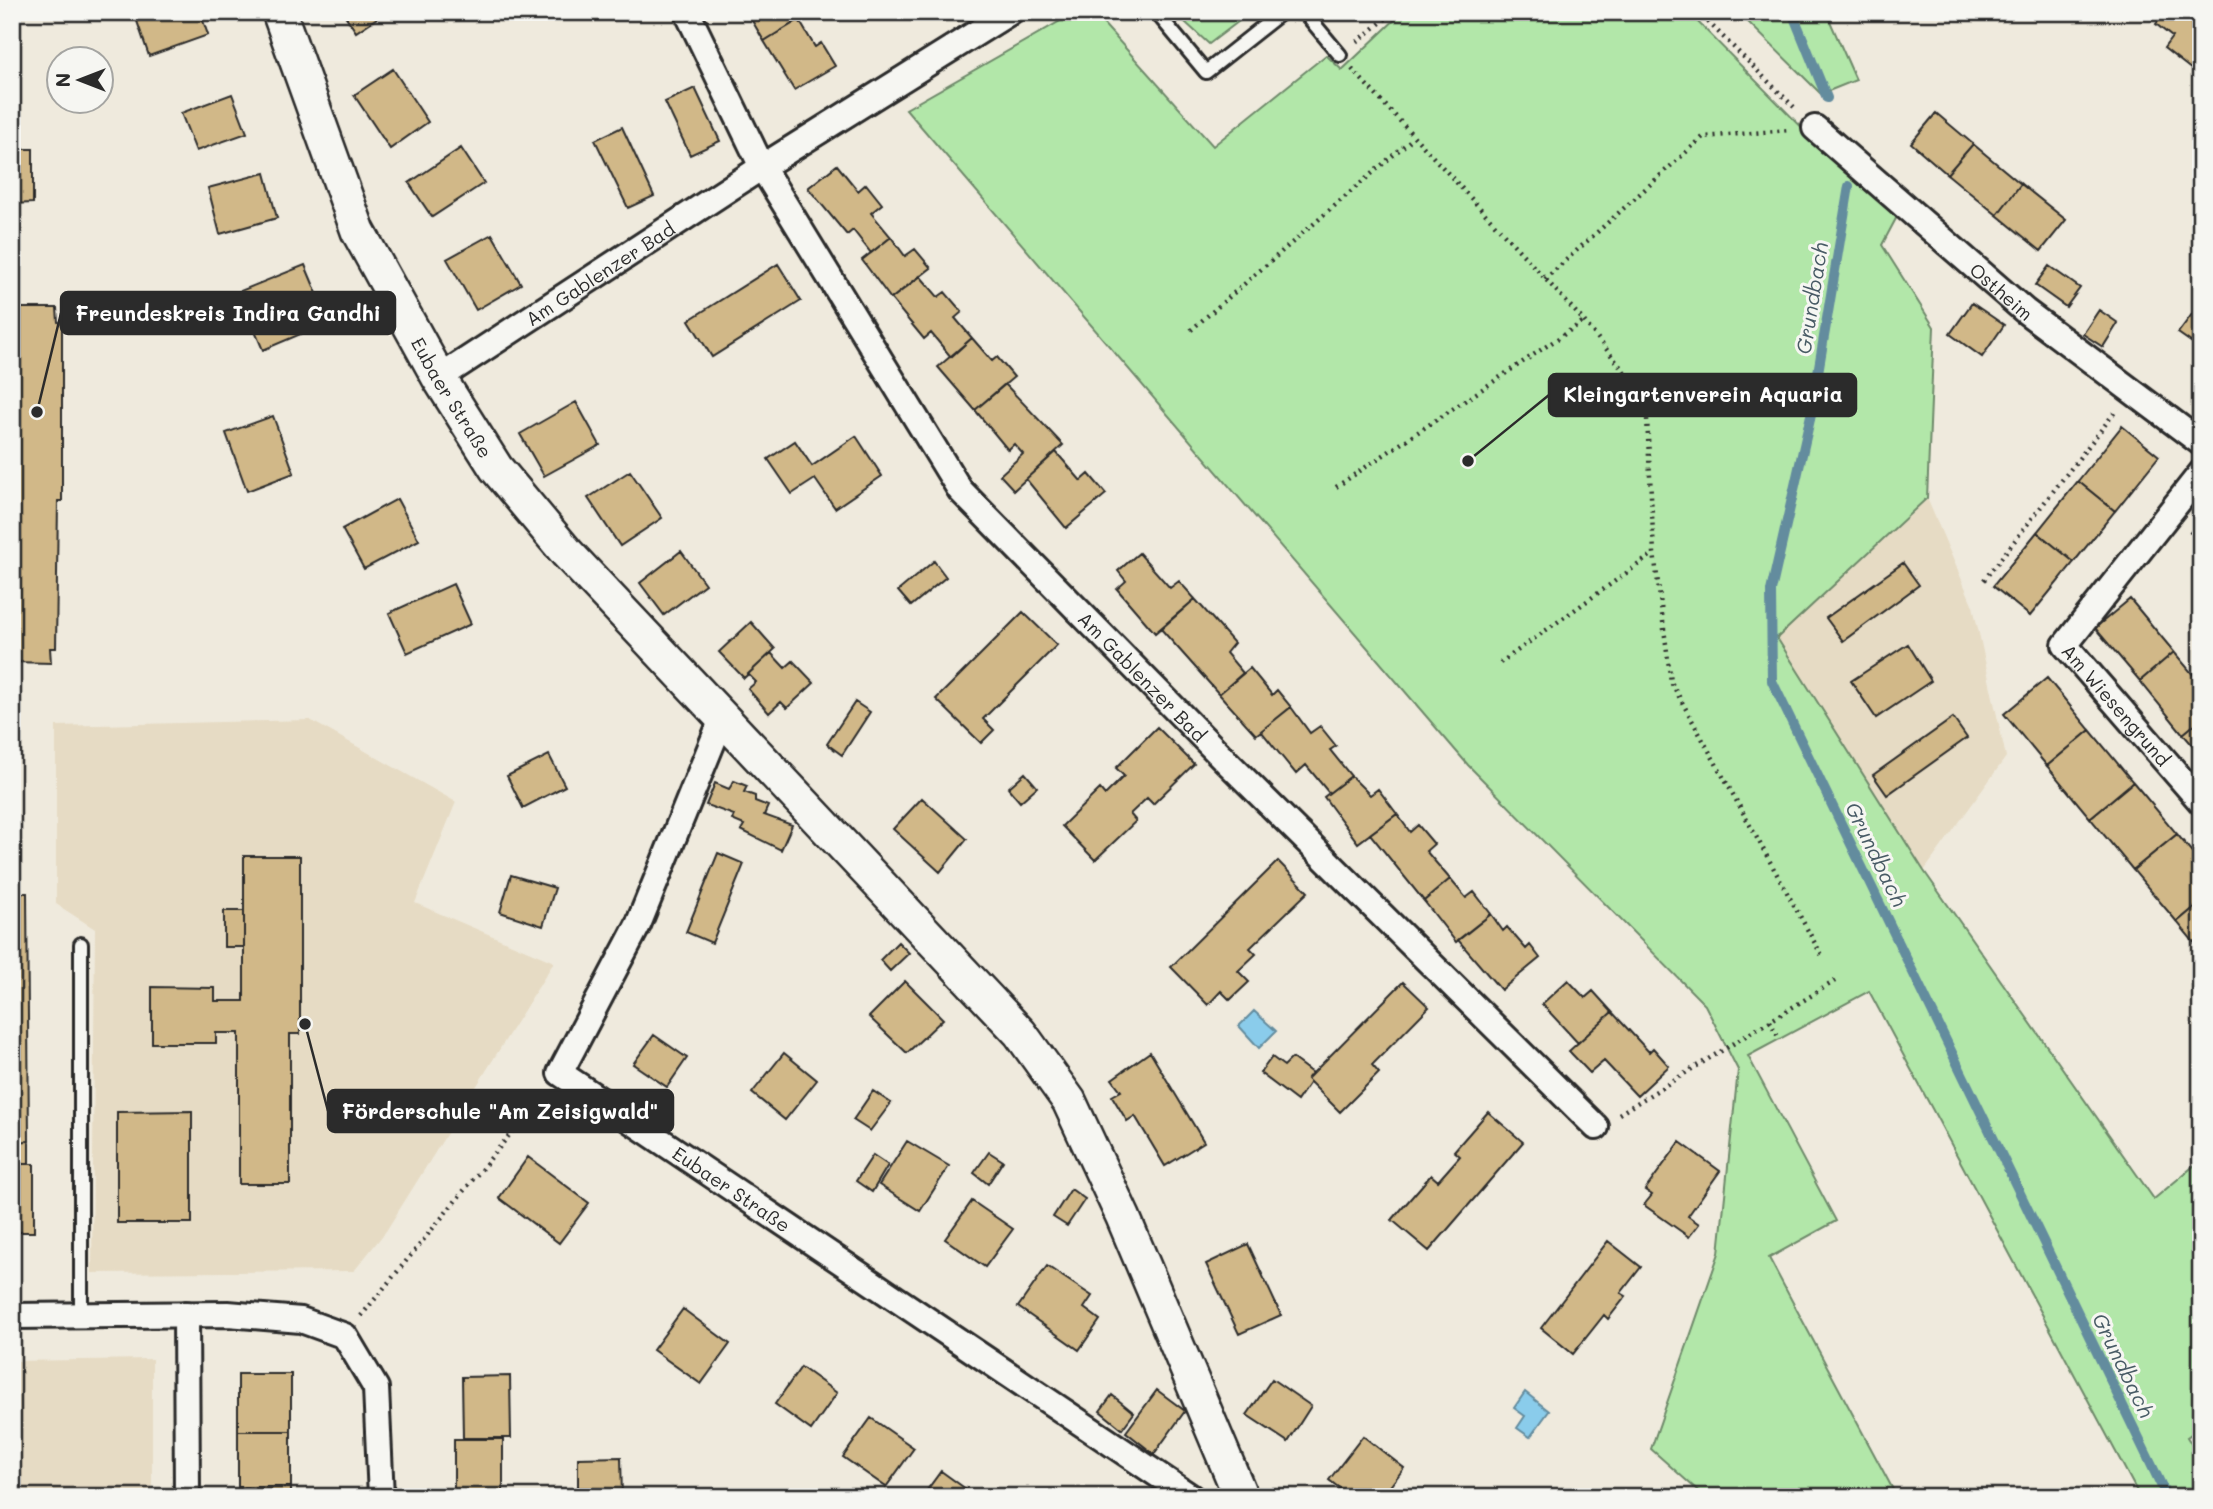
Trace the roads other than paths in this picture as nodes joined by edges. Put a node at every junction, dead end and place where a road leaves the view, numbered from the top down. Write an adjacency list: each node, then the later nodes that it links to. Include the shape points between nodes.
1 (279, 12): 10 (street, Eubaer Straße, via 358,231)
2 (687, 12): 9 (street, Am Gablenzer Bad)
3 (1010, 12): 9 (street, Am Gablenzer Bad)
4 (1156, 12): 5 (lane, via 1206,72)
5 (1282, 12)
6 (1293, 12): 7 (lane, via 1305,13)
7 (1340, 55)
8 (1815, 128): 11 (street, Ostheim, via 2025,311)
9 (762, 167): 10 (street, Am Gablenzer Bad); 16 (street, Am Gablenzer Bad, via 960,490)
10 (439, 378): 13 (street, Eubaer Straße, via 496,468 567,553)
11 (2201, 443)
12 (2201, 473): 14 (street, Am Wiesengrund, via 2065,645)
13 (722, 719): 22 (street, Eubaer Straße, via 638,925 561,1073); 23 (street, Eubaer Straße, via 1020,1033 1069,1101)
14 (2201, 802)
15 (81, 944): 19 (lane)
16 (1596, 1127)
17 (186, 1314): 19 (street); 20 (street); 21 (street, via 301,1320 345,1336 376,1388)
18 (12, 1315): 19 (street)
19 (81, 1316)
20 (187, 1497)
21 (381, 1497)
22 (1191, 1497)
23 (1241, 1497)

